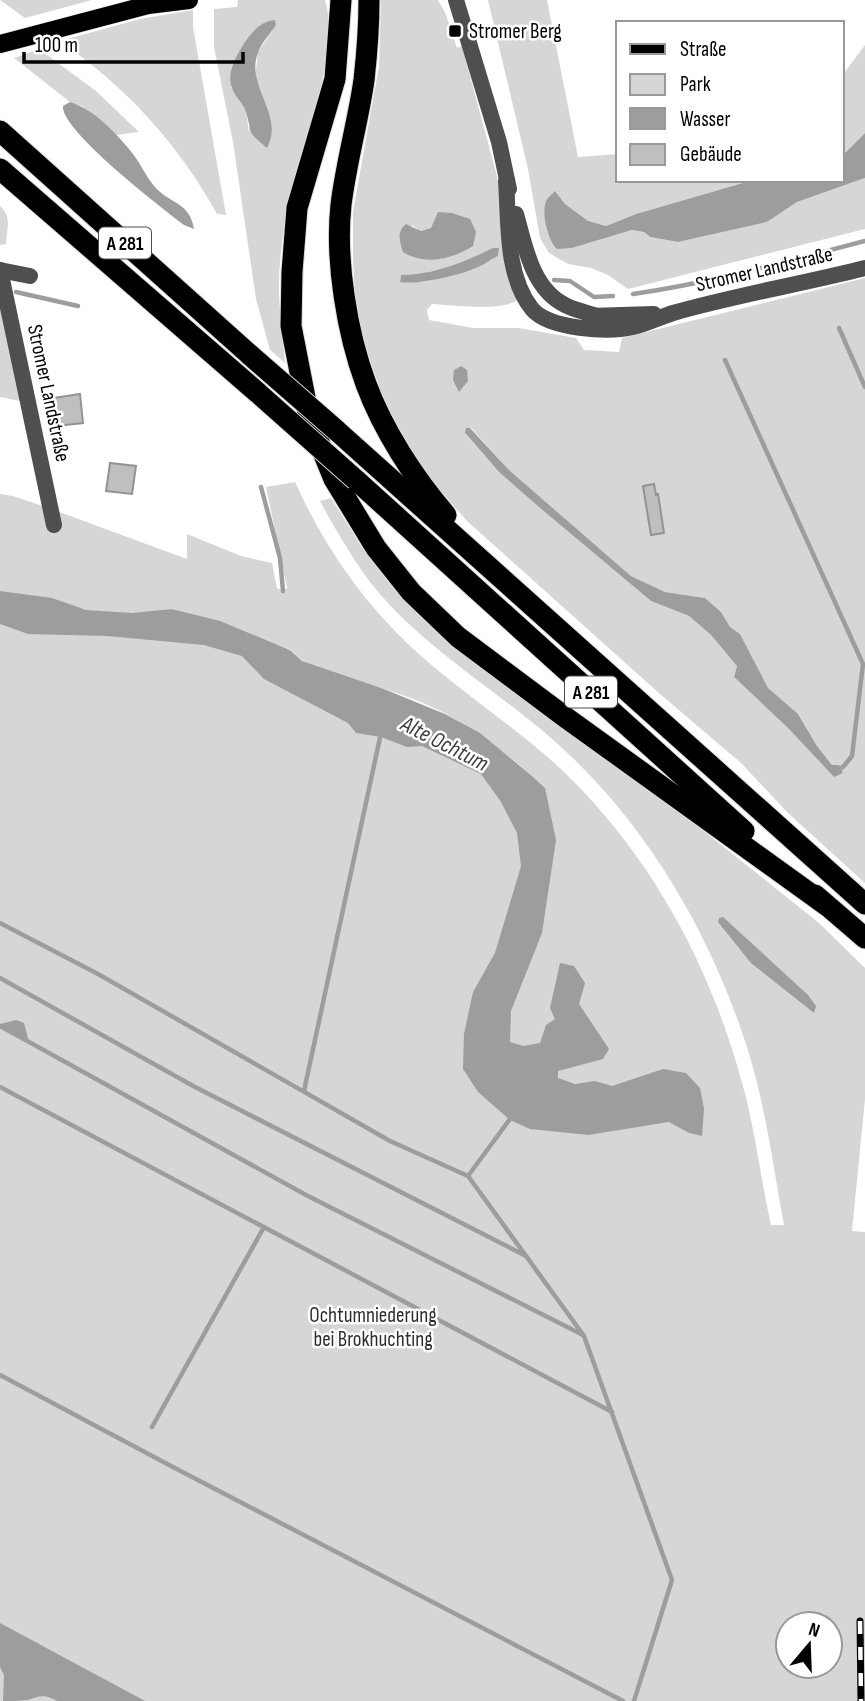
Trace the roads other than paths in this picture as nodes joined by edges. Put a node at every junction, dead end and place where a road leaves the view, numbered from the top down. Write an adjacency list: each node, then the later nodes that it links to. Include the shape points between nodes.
1 (341, 0): 18 (highway, via 335,79 298,208 291,299 293,337 309,418 334,479 376,548 411,592 458,636)
2 (369, 0): 16 (highway, via 363,81 341,207 341,267 352,331 366,384 413,472)
3 (456, 0): 8 (street, Stromer Landstraße, via 499,142)
4 (168, 2): 5 (main road)
5 (3, 43)
6 (0, 131): 16 (highway, A 281, bridge)
7 (0, 169): 18 (highway, A 281, bridge, via 356,480)
8 (506, 181): 12 (street, Stromer Landstraße, via 512,261 522,295); 14 (street, Stromer Landstraße, via 541,285 565,306)
9 (865, 268): 13 (street, Stromer Landstraße)
10 (0, 270): 11 (street, Stromer Landstraße); 15 (street, Stromer Landstraße)
11 (30, 276)
12 (534, 311): 13 (street, Stromer Landstraße, via 551,323 580,328 632,328); 14 (street, Stromer Landstraße)
13 (673, 313): 14 (street, Stromer Landstraße)
14 (597, 316)
15 (54, 525)
16 (506, 581): 17 (highway, A 281)
17 (860, 900)
18 (826, 905): 19 (highway, A 281)
19 (859, 933)

